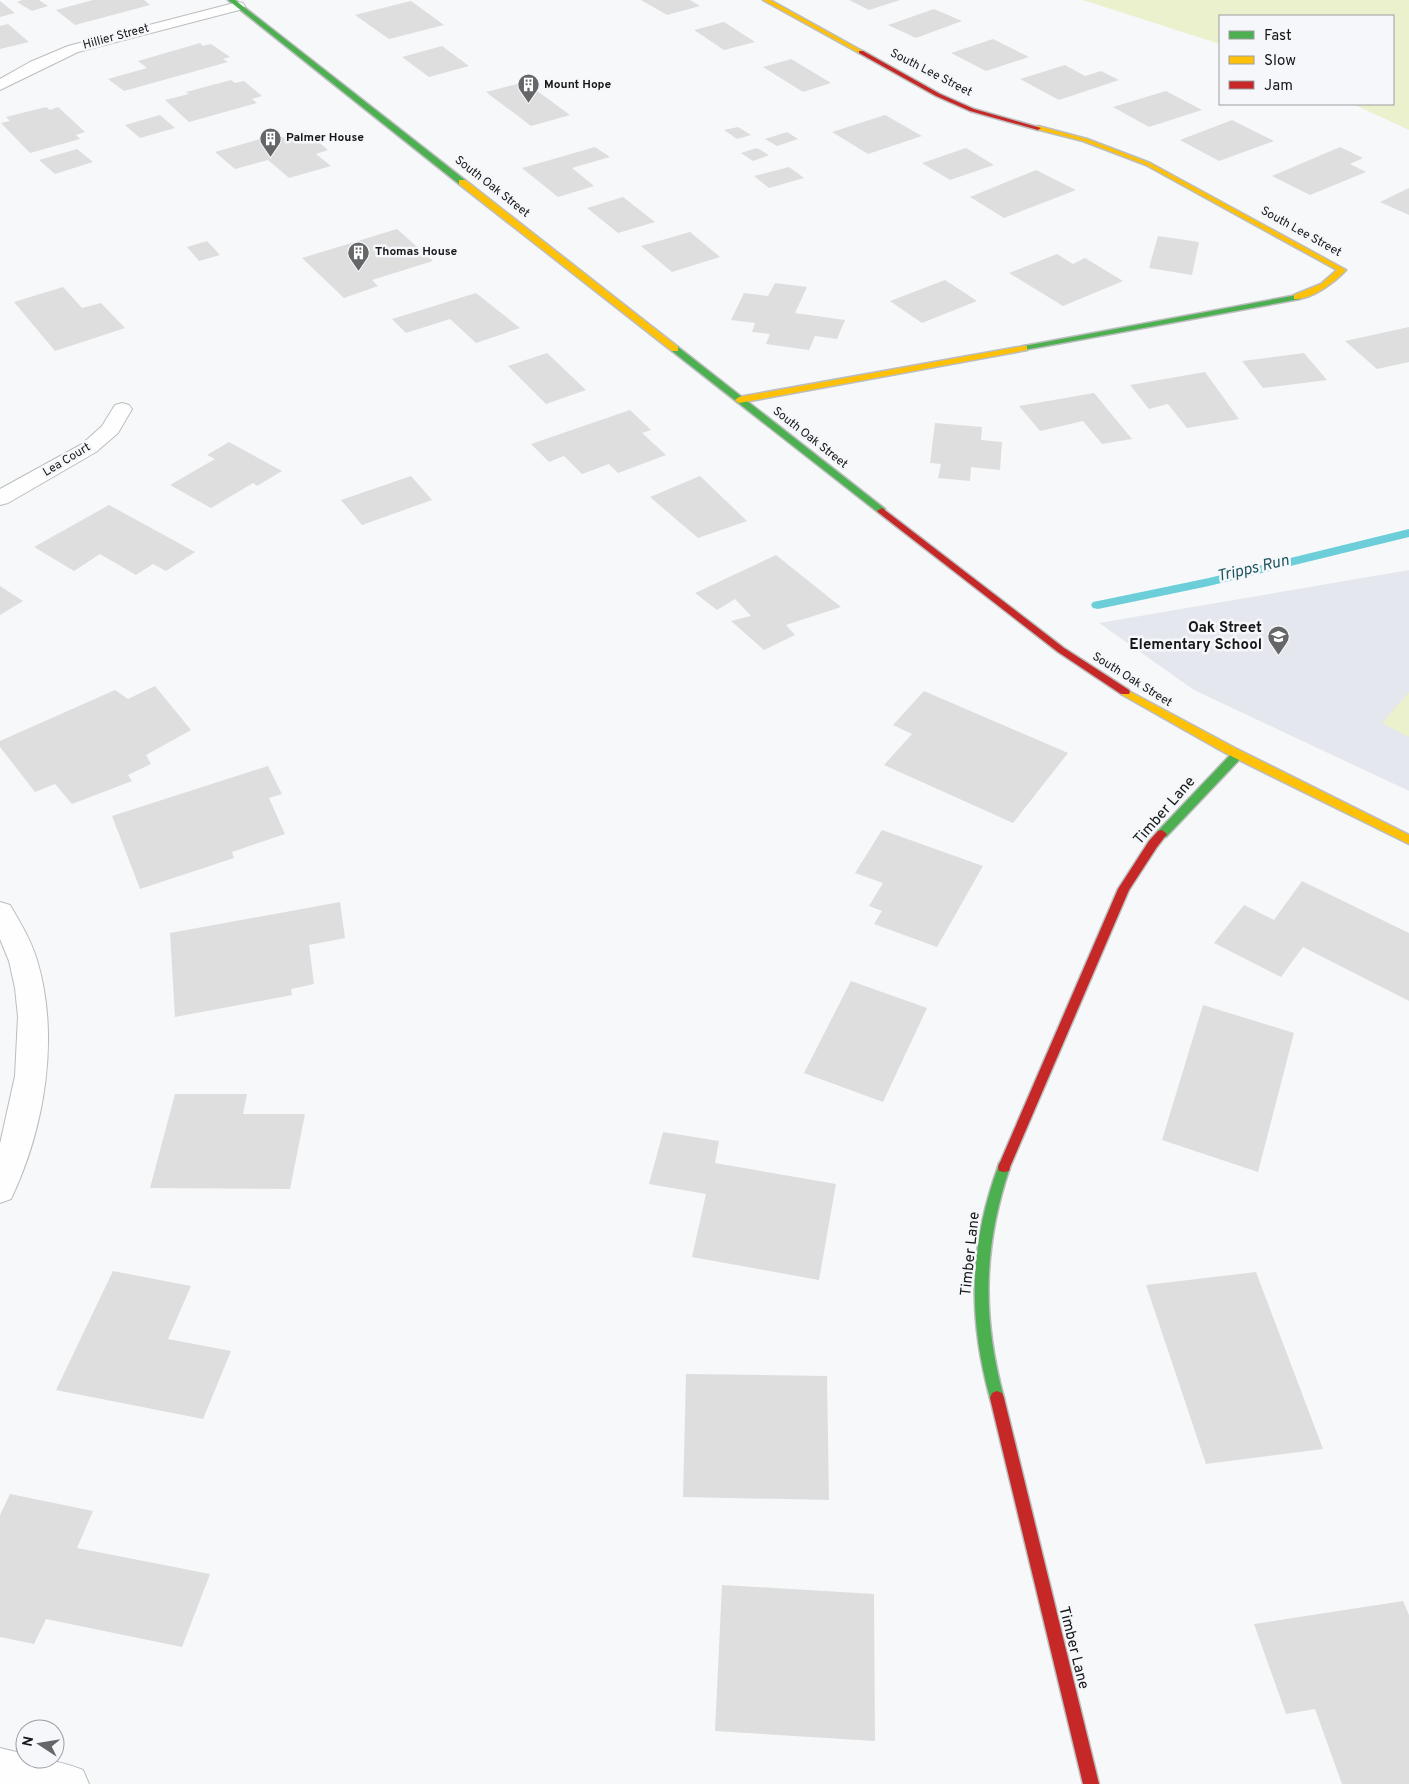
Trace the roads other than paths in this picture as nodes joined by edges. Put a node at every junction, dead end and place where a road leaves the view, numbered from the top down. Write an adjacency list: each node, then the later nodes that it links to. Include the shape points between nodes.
1 (766, 0): 4 (street, South Lee Street, via 938,95 1012,122 1085,140 1148,164 1342,270 1333,281 1315,291 1287,300)
2 (235, 3): 3 (street, Hillier Street, via 73,49); 4 (street, South Oak Street)
3 (0, 86)
4 (739, 400): 7 (street, South Oak Street, via 1044,637 1158,713)
5 (122, 408): 6 (street, Lea Court, via 111,429 90,448)
6 (0, 498)
7 (1238, 754): 8 (street, South Oak Street); 13 (street, Timber Lane, via 1153,844 1124,889 1003,1169 987,1220 980,1291 986,1353)
8 (1409, 840)
9 (0, 912): 10 (street, via 23,960 34,1022 28,1096 18,1138)
10 (0, 1188)
11 (0, 1768): 12 (street)
12 (69, 1784)
13 (1091, 1784)

